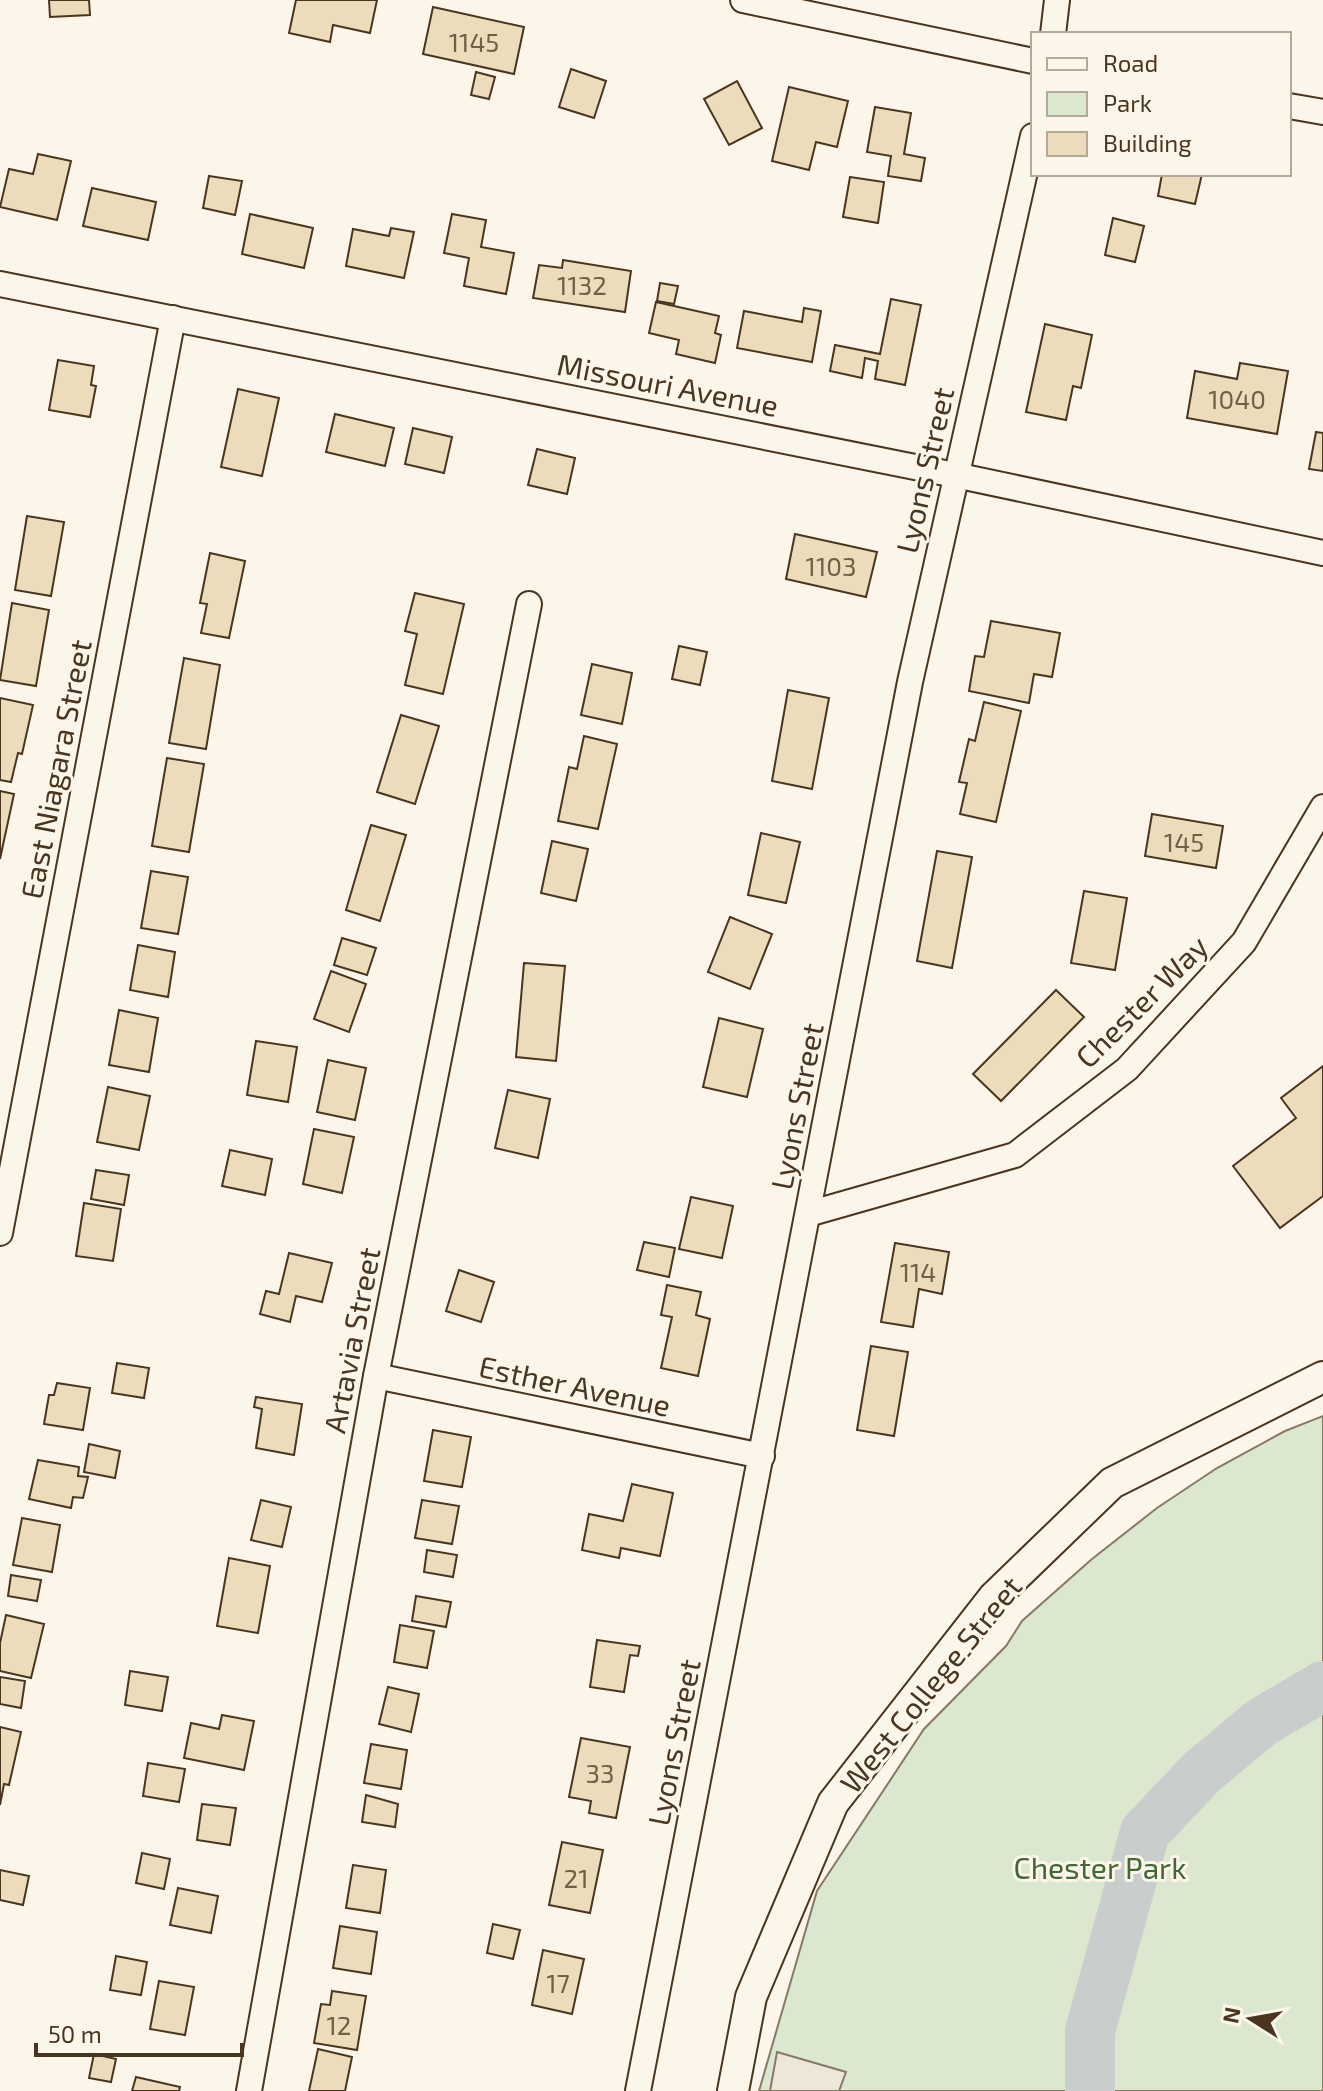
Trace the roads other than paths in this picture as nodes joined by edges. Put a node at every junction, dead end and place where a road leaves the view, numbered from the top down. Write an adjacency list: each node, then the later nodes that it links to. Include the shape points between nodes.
1 (743, 0): 4 (street)
2 (1057, 0): 3 (street)
3 (1053, 32)
4 (1031, 61)
5 (1291, 106): 6 (street)
6 (1323, 112)
7 (1031, 145): 10 (street, Lyons Street)
8 (0, 284): 9 (street, Missouri Avenue)
9 (173, 318): 10 (street, Missouri Avenue); 15 (street, East Niagara Street)
10 (955, 475): 11 (street, Missouri Avenue); 14 (street, Lyons Street)
11 (1323, 553)
12 (529, 604): 16 (street, Artavia Street)
13 (1323, 807): 14 (street, Chester Way, via 1244,942 1127,1069 1015,1155)
14 (808, 1214): 18 (street, Lyons Street)
15 (0, 1233)
16 (376, 1376): 18 (street, Esther Avenue); 19 (street, Artavia Street)
17 (1323, 1377): 21 (street, West College Street, via 1112,1483 994,1597 833,1803 751,1997)
18 (762, 1456): 20 (street, Lyons Street)
19 (249, 2091)
20 (638, 2091)
21 (733, 2091)

